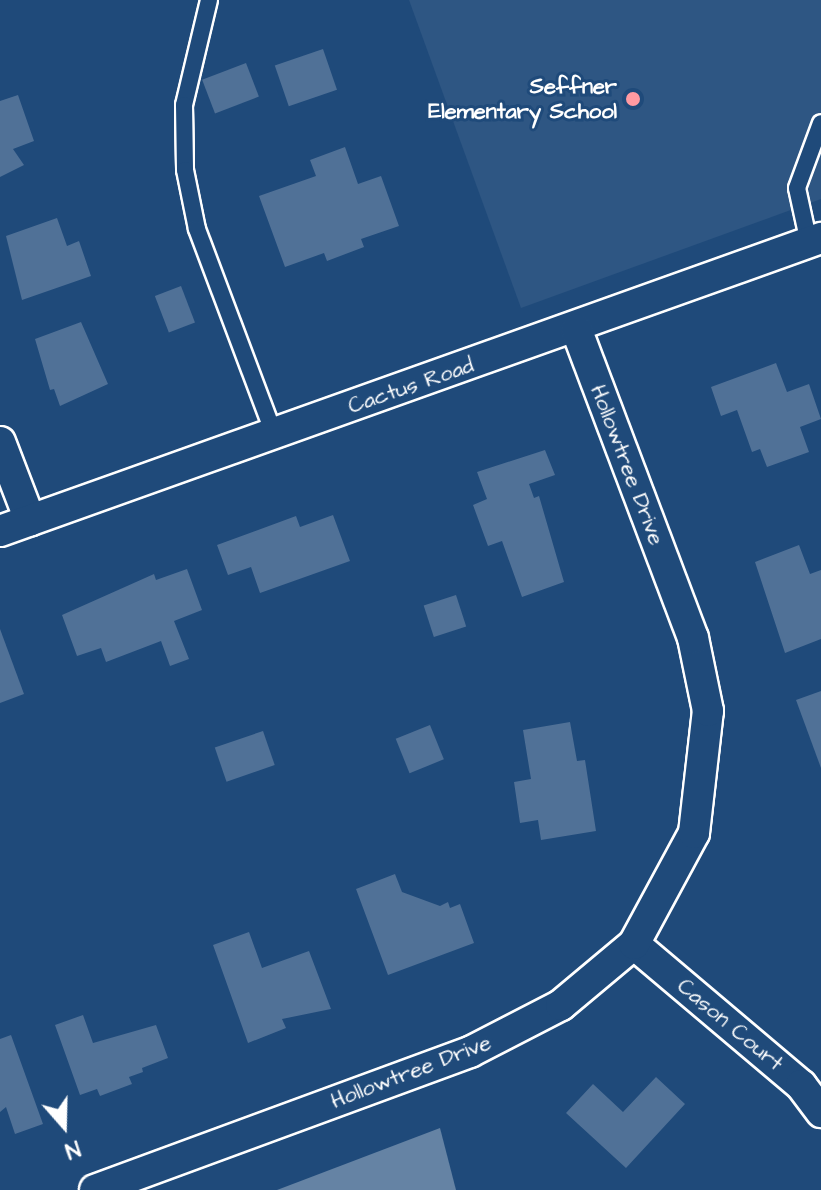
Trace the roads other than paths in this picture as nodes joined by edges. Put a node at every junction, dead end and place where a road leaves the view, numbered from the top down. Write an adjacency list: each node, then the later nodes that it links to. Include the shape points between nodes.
1 (209, 0): 5 (lane, via 184,105 185,170 197,229)
2 (821, 123): 3 (lane, via 797,188)
3 (815, 240): 4 (street, Cactus Road)
4 (576, 329): 5 (street, Cactus Road); 9 (street, Hollowtree Drive, via 693,638 708,711 694,833)
5 (274, 434): 7 (street, Cactus Road)
6 (0, 442): 7 (street)
7 (30, 520): 8 (street, Cactus Road)
8 (0, 531)
9 (634, 944): 10 (street, Cason Court, via 801,1085); 11 (street, Hollowtree Drive, via 561,1005 470,1052)
10 (821, 1112)
11 (95, 1190)

